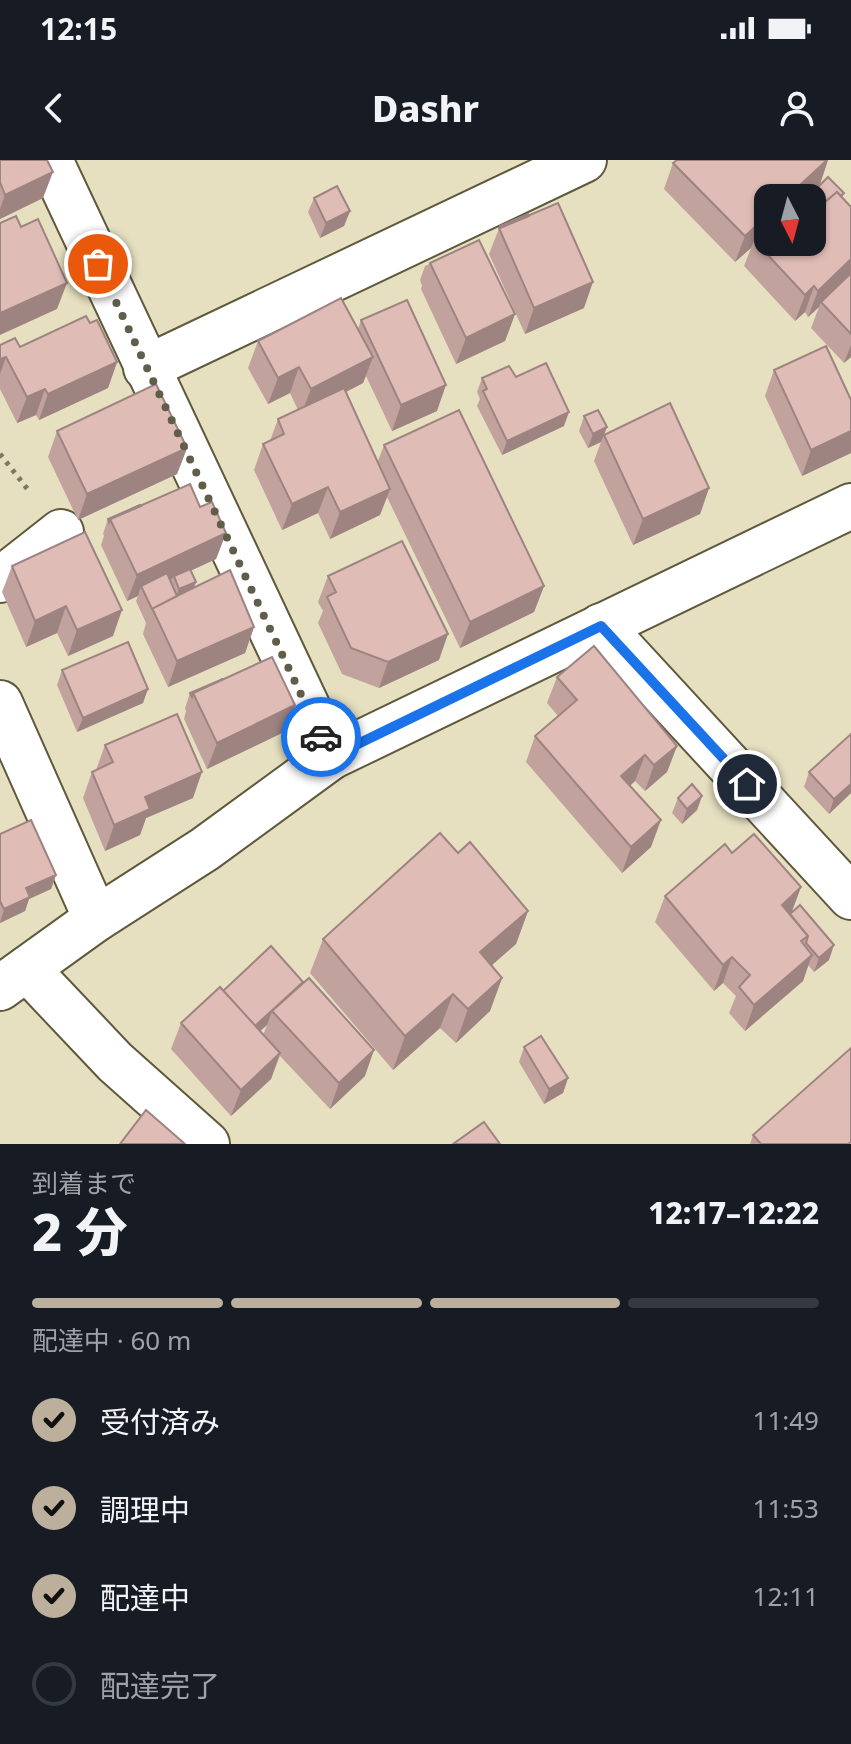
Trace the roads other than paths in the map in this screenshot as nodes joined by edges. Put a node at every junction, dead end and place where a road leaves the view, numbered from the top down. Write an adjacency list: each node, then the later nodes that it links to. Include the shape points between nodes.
1 (50, 160): 3 (street)
2 (584, 160): 3 (street)
3 (146, 368): 9 (street)
4 (851, 506): 7 (street)
5 (61, 532): 6 (street)
6 (0, 580)
7 (601, 626): 9 (street); 10 (street)
8 (0, 703): 11 (street)
9 (331, 757): 11 (street, via 205,849)
10 (851, 897)
11 (96, 919): 12 (street)
12 (14, 979): 13 (street)
13 (207, 1144)

